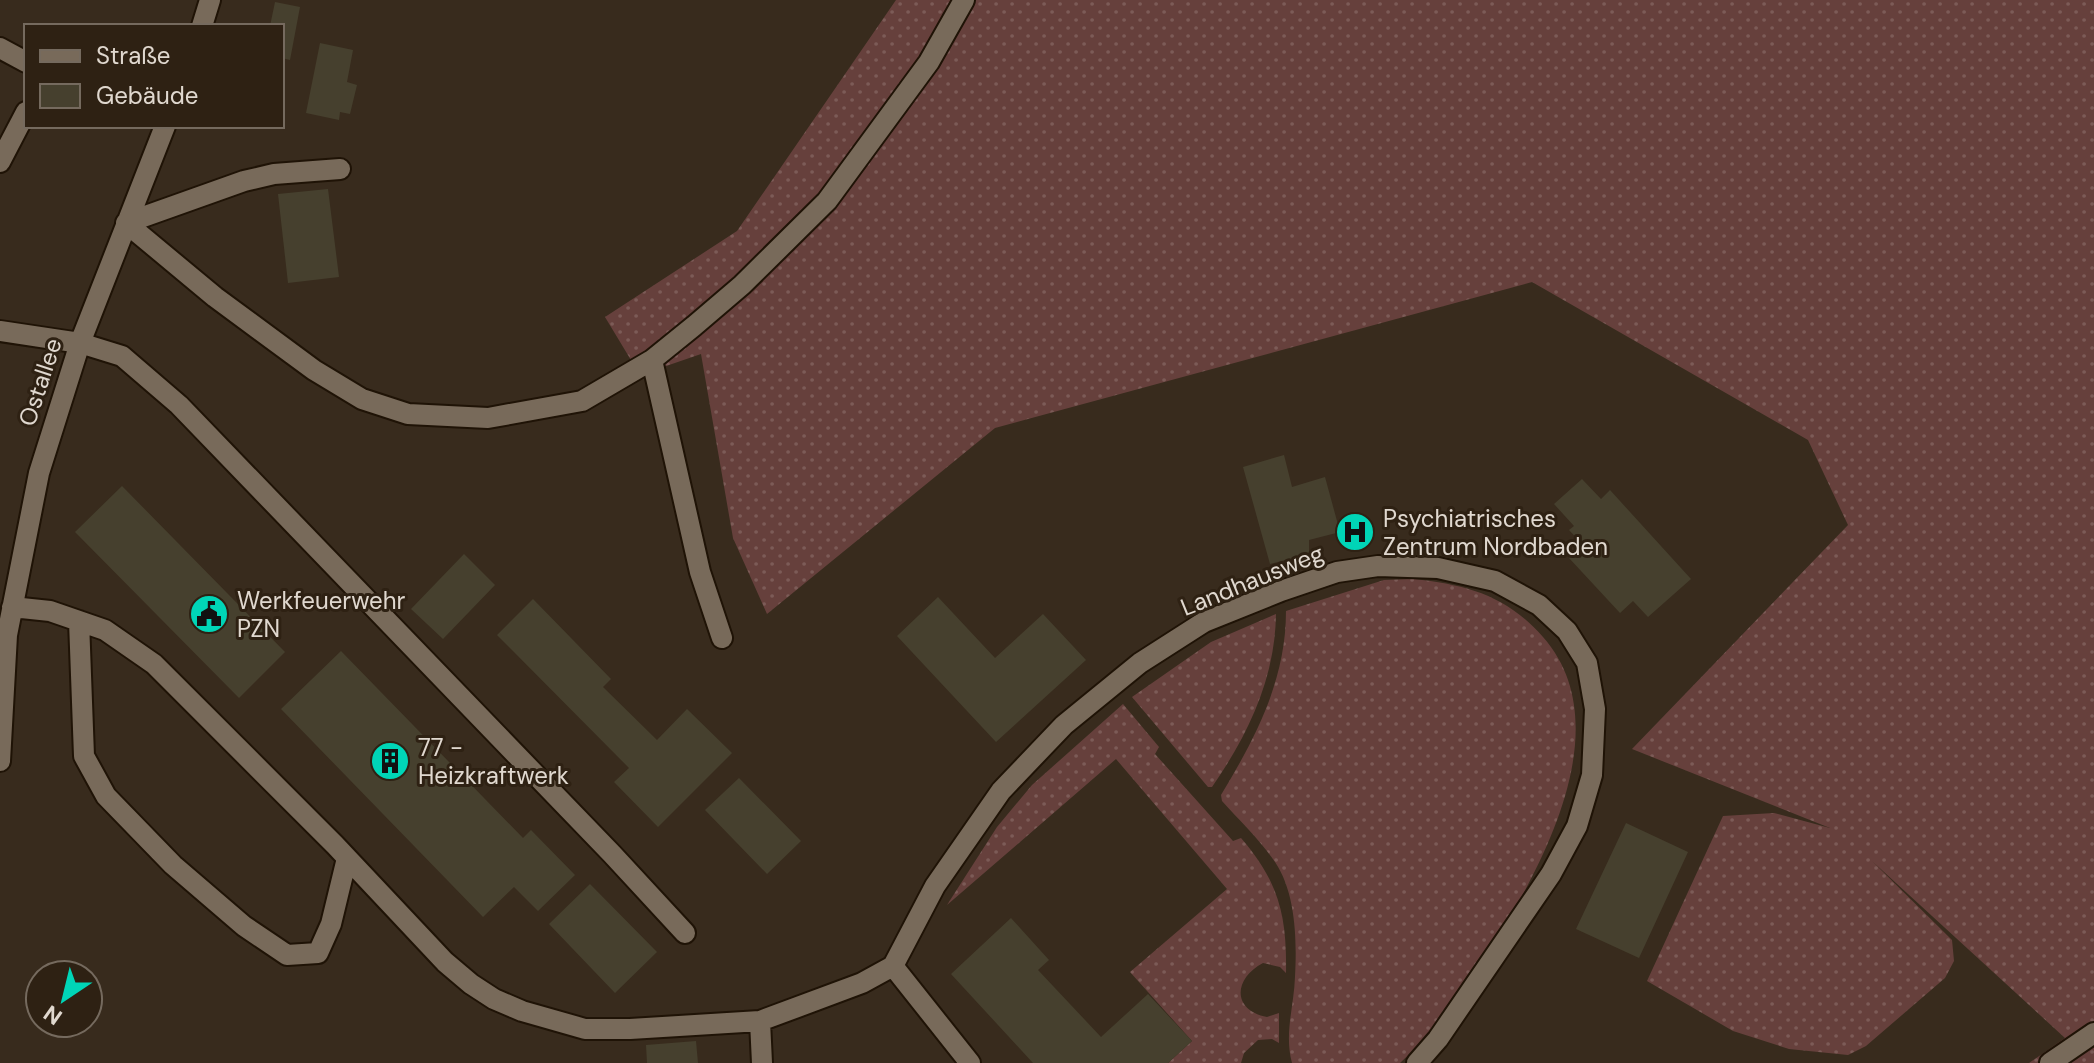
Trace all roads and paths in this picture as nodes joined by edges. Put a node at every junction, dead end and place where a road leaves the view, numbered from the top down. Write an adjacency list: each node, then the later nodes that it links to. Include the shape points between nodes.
1 (210, 0): 3 (lane)
2 (964, 0): 13 (lane, via 929,62 827,201 742,285)
3 (203, 24)
4 (0, 48): 5 (lane)
5 (24, 61)
6 (24, 116): 8 (lane)
7 (164, 128): 10 (lane, Ostallee)
8 (0, 162)
9 (340, 169): 10 (lane, via 259,177)
10 (126, 223): 12 (lane, Ostallee); 13 (lane, via 314,370 362,399 408,414 488,418 582,401)
11 (0, 331): 12 (lane)
12 (80, 343): 14 (lane, Ostallee, via 39,473); 19 (lane, via 122,356 179,405)
13 (652, 360): 16 (lane, via 700,572)
14 (12, 607): 15 (lane); 17 (lane, Ostallee)
15 (79, 621): 18 (lane, via 105,630 154,664); 18 (lane, via 84,756 106,796 173,865 287,955 318,953)
16 (722, 638)
17 (0, 761)
18 (347, 858): 21 (lane, via 445,962 494,999 522,1011 585,1029)
19 (685, 933)
20 (893, 966): 21 (lane); 24 (lane); 25 (lane, Landhausweg, via 935,886 1001,791 1064,725 1140,663 1204,622 1337,572 1378,566 1438,568 1495,581 1539,605 1567,631 1587,663 1595,709 1592,775 1577,826 1551,874)
21 (760, 1021): 23 (lane)
22 (2094, 1033): 26 (lane)
23 (762, 1063)
24 (970, 1063)
25 (1417, 1063)
26 (2050, 1063)

